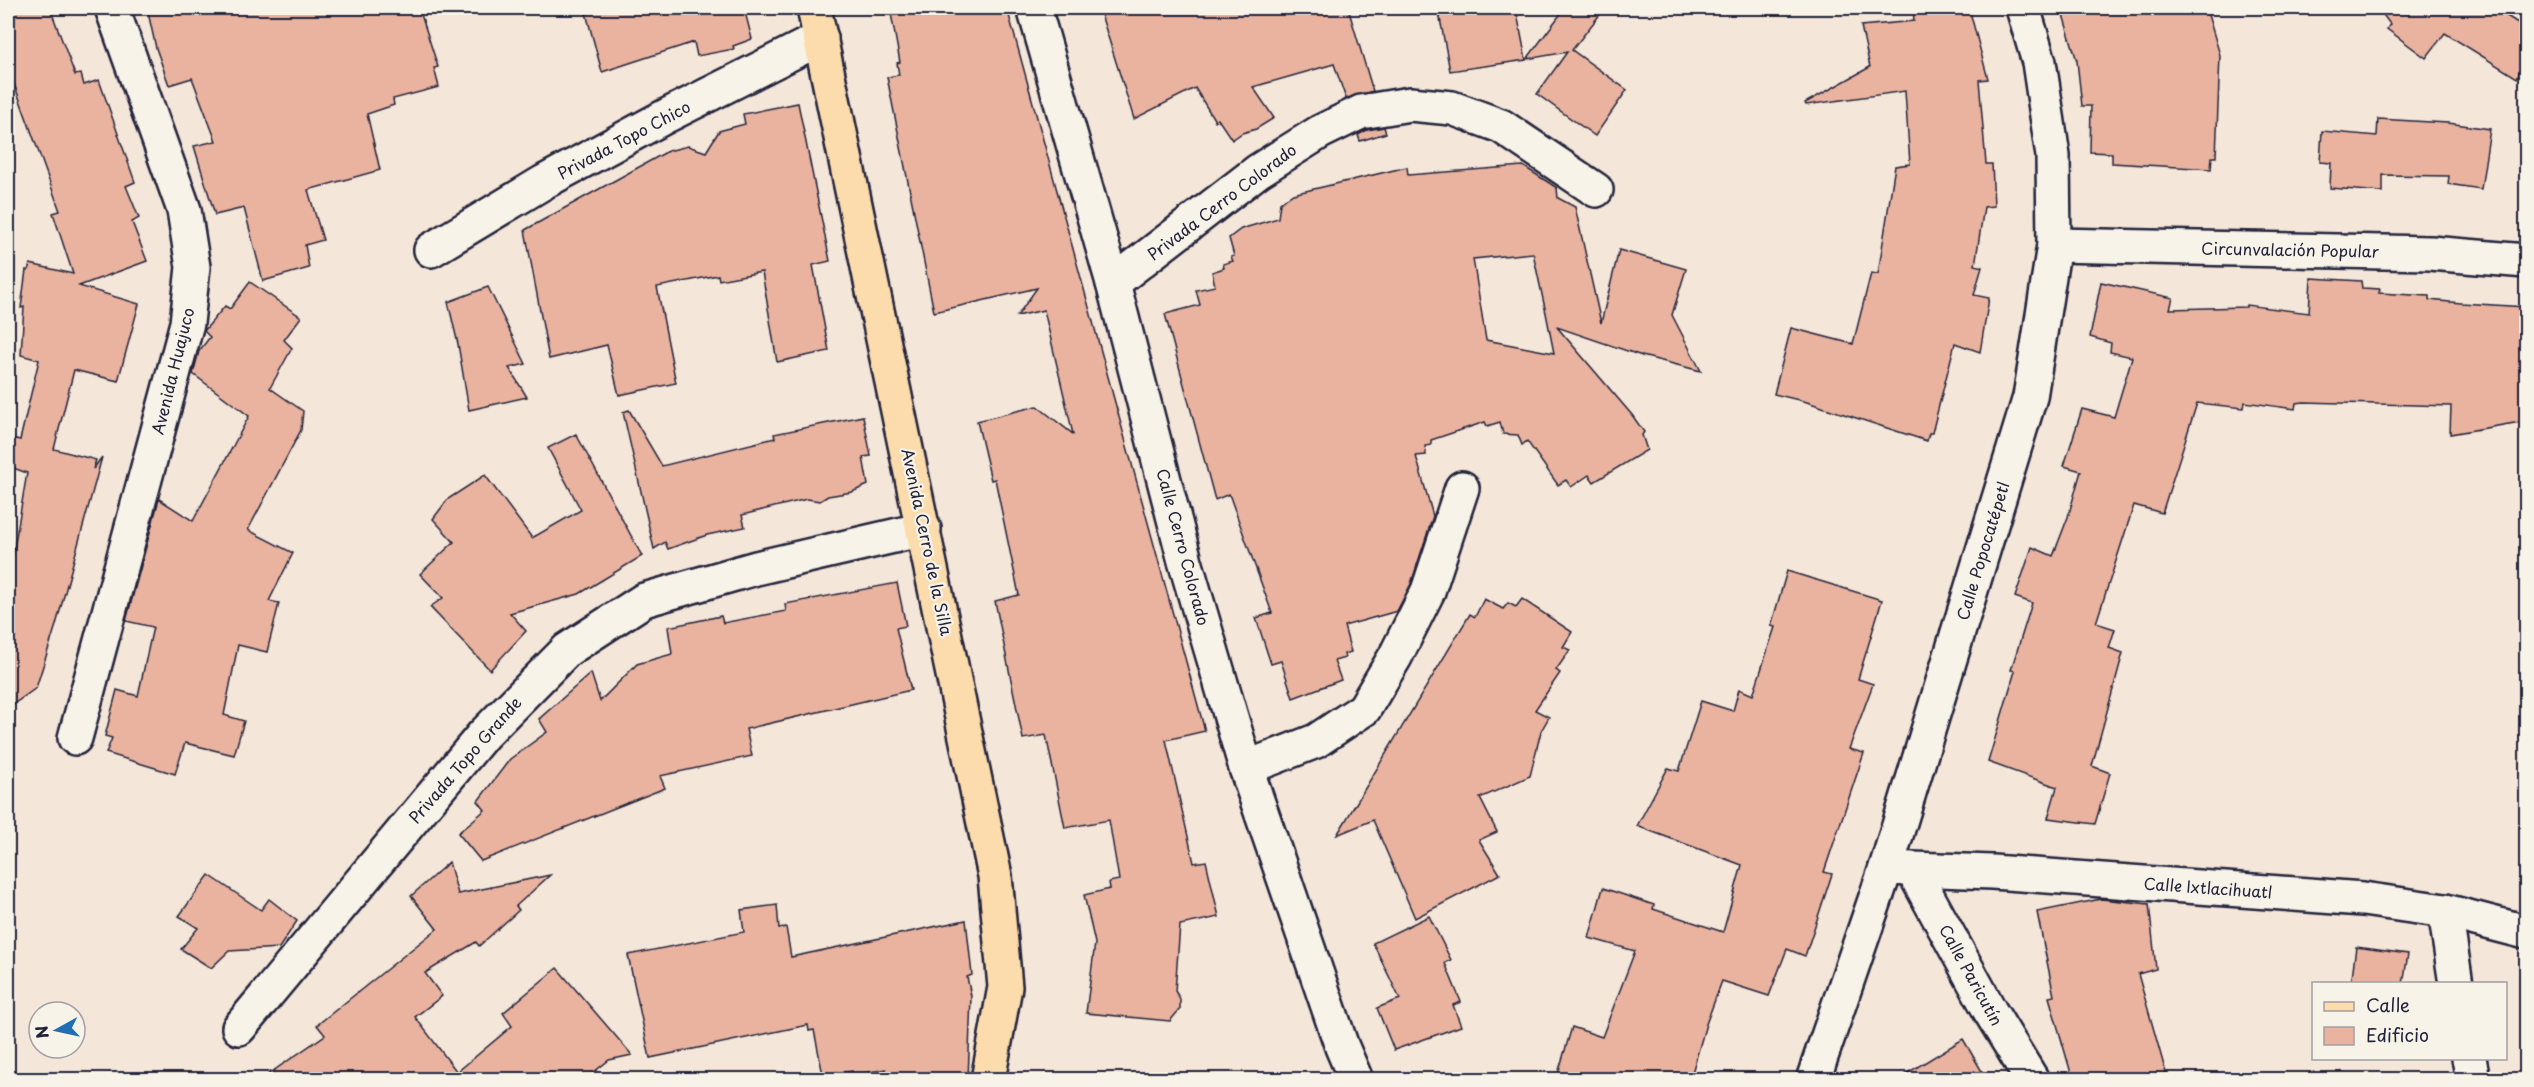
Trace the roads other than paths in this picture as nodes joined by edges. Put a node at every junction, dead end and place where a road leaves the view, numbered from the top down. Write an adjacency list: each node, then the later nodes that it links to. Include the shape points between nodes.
1 (112, 8): 12 (street, Avenida Huajuco, via 184,210 193,267 187,323)
2 (1034, 8): 9 (street, Calle Cerro Colorado)
3 (2023, 8): 6 (street, Calle Popocatépetl, via 2039,62 2053,156)
4 (817, 23): 7 (street, Privada Topo Chico, via 666,116); 11 (main road, Avenida Cerro de la Silla)
5 (1596, 190): 9 (street, Privada Cerro Colorado, via 1501,126 1452,108 1410,104 1361,112 1320,132 1258,171)
6 (2054, 245): 8 (street, Circunvalación Popular, via 2430,254); 14 (street, Calle Popocatépetl, via 2030,397)
7 (431, 250)
8 (2526, 261)
9 (1113, 283): 13 (street, Calle Cerro Colorado, via 1185,561)
10 (1462, 488): 13 (street, via 1428,591 1364,709 1316,741)
11 (924, 529): 18 (street, Privada Topo Grande, via 756,568 644,600 567,650 483,735); 20 (main road, Avenida Cerro de la Silla, via 996,876 1005,987)
12 (75, 738)
13 (1246, 768): 21 (street, Calle Cerro Colorado)
14 (1899, 869): 15 (street, Calle Ixtlacihuatl, via 2352,898); 22 (street, Calle Popocatépetl); 23 (street, Calle Paricutín)
15 (2445, 911): 16 (street, Calle Ixtlacihuatl); 17 (street)
16 (2526, 932)
17 (2456, 982)
18 (239, 1028)
19 (2469, 1060): 24 (street)
20 (988, 1080)
21 (1356, 1080)
22 (1813, 1080)
23 (2032, 1080)
24 (2473, 1080)

